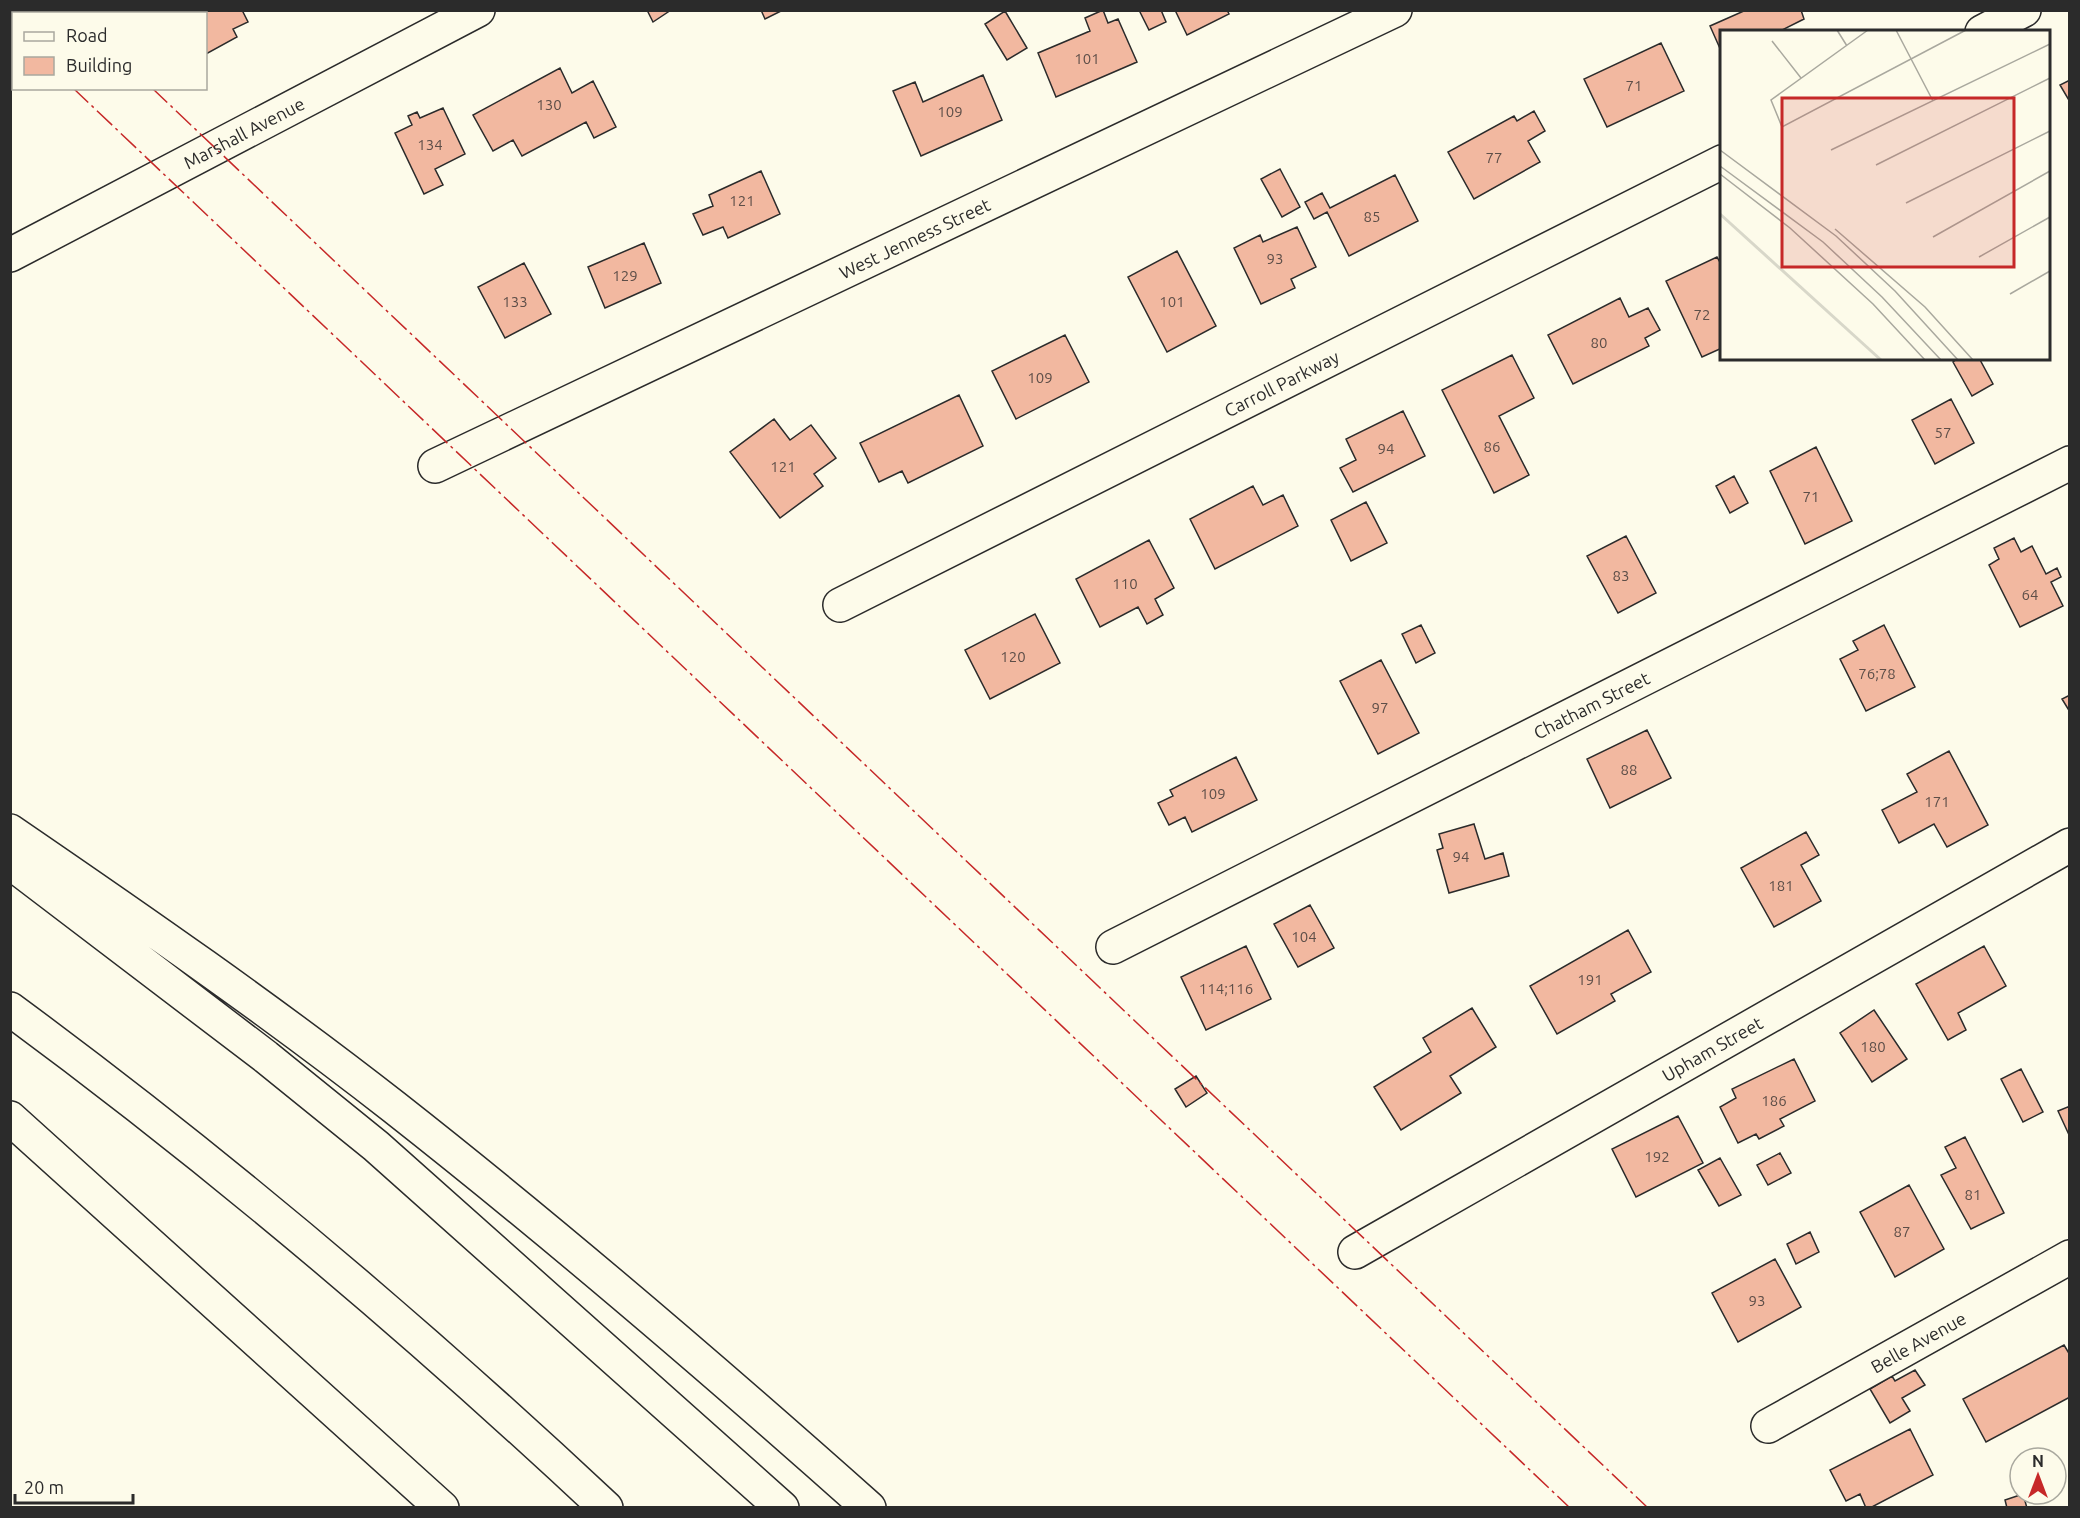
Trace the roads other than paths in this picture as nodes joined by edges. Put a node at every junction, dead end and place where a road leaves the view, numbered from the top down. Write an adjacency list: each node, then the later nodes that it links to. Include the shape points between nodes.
1 (478, 10): 7 (main road, Marshall Avenue)
2 (1395, 10): 4 (main road, West Jenness Street)
3 (2024, 10): 5 (main road)
4 (1345, 21): 9 (main road, West Jenness Street)
5 (1986, 30)
6 (1720, 163): 10 (main road, Carroll Parkway)
7 (10, 255)
8 (2070, 463): 14 (main road, Chatham Street)
9 (435, 466)
10 (840, 605)
11 (10, 831): 23 (main road, via 195,960 394,1107 622,1292)
12 (2070, 845): 17 (main road, Upham Street)
13 (10, 862): 22 (main road, via 376,1146)
14 (1113, 947)
15 (10, 1009): 21 (main road, via 272,1213)
16 (10, 1118): 20 (main road)
17 (1355, 1252)
18 (2070, 1257): 19 (main road, Belle Avenue)
19 (1768, 1426)
20 (442, 1508)
21 (606, 1508)
22 (782, 1508)
23 (869, 1508)

